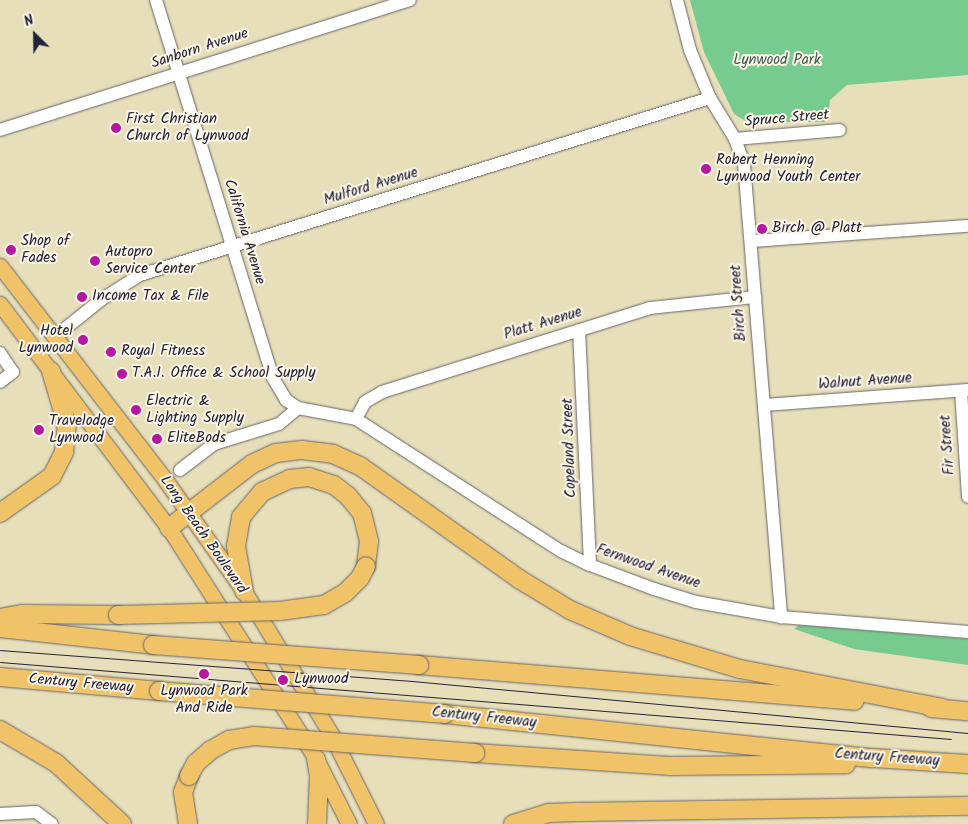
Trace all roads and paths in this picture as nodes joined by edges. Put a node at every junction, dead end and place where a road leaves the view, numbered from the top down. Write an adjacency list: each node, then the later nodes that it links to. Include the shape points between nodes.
1 (156, 0): 4 (street, California Avenue)
2 (410, 0): 4 (street, Sanborn Avenue)
3 (677, 0): 5 (street, Birch Street, via 683,33)
4 (178, 73): 6 (street, Sanborn Avenue); 11 (street, California Avenue)
5 (710, 98): 8 (street, Birch Street); 11 (street, Mulford Avenue)
6 (0, 130)
7 (840, 130): 8 (street, Spruce Street)
8 (735, 139): 10 (street, Birch Street, via 744,164)
9 (968, 226): 10 (street)
10 (751, 242): 13 (street, Birch Street)
11 (232, 248): 16 (street, Mulford Avenue, via 140,275 102,299); 22 (street, California Avenue, via 273,378 279,391)
12 (0, 266): 16 (main road, Long Beach Boulevard)
13 (755, 297): 15 (street, Platt Avenue, via 661,305); 21 (street, Birch Street)
14 (0, 304): 18 (main road, Long Beach Boulevard)
15 (580, 330): 23 (street, Platt Avenue, via 382,392 365,402); 29 (street, Copeland Street)
16 (56, 336): 26 (main road, Long Beach Boulevard)
17 (0, 353): 19 (street, via 13,372)
18 (51, 371): 27 (highway, via 67,425 64,452 52,476); 28 (main road, Long Beach Boulevard)
19 (0, 382)
20 (964, 390): 21 (street, Walnut Avenue); 25 (street, Fir Street)
21 (764, 405): 31 (street, Birch Street)
22 (298, 408): 23 (street); 24 (street, via 279,424 214,444)
23 (356, 419): 29 (street, Fernwood Avenue, via 522,528)
24 (180, 470)
25 (968, 497)
26 (188, 512): 28 (highway); 30 (main road, Long Beach Boulevard); 36 (highway, via 240,472 276,453 302,450 333,454 360,466 519,579 570,610 630,636 740,669)
27 (0, 513)
28 (169, 528): 40 (main road, Long Beach Boulevard)
29 (590, 565): 31 (street, Fernwood Avenue, via 696,602)
30 (244, 591): 32 (highway, bridge, via 236,546 241,517 262,492 290,479 309,477 334,485 362,513 370,542 366,566 360,578 345,593 324,605 280,611 22,614); 49 (main road, Long Beach Boulevard, via 332,736)
31 (781, 617): 34 (street, Fernwood Avenue)
32 (0, 618)
33 (0, 628): 36 (highway, bridge, via 153,645)
34 (968, 632)
35 (0, 677): 39 (highway, Century Freeway, bridge, via 445,714)
36 (942, 708): 37 (highway)
37 (968, 711)
38 (0, 730): 45 (highway, via 56,763)
39 (873, 758): 41 (highway, Century Freeway); 46 (highway, bridge, via 843,765 669,766 254,736 229,740 196,762 183,792)
40 (316, 759): 47 (highway, via 319,783); 48 (main road, Long Beach Boulevard)
41 (968, 764)
42 (968, 806): 50 (highway, via 578,812 548,814)
43 (0, 814): 44 (street, via 31,812)
44 (50, 821)
45 (122, 824)
46 (188, 824)
47 (317, 824)
48 (349, 824)
49 (376, 824)
50 (512, 824)

